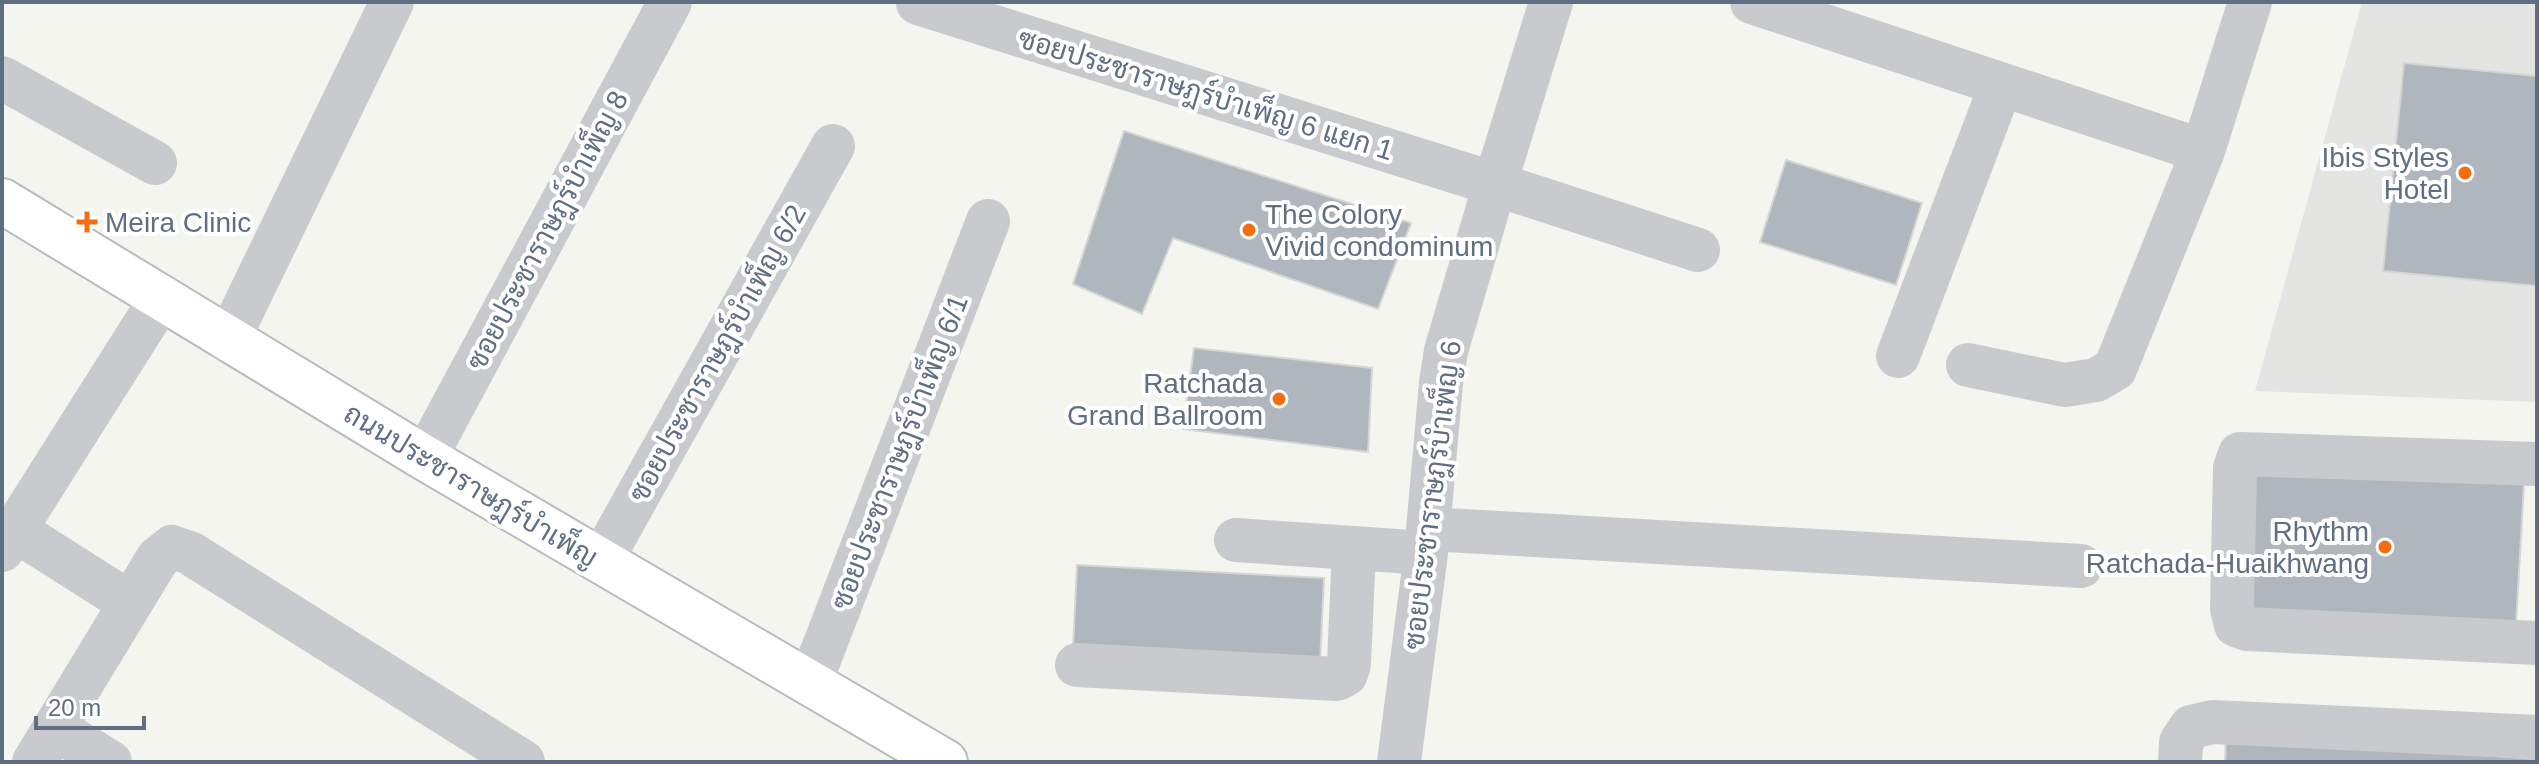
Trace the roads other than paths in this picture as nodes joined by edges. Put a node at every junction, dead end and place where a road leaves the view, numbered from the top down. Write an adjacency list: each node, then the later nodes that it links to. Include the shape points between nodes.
1 (392, 2): 17 (street)
2 (670, 2): 20 (street, ซอยประชาราษฎร์บำเพ็ญ 8)
3 (1551, 2): 12 (street, ซอยประชาราษฎร์บำเพ็ญ 6)
4 (1752, 2): 8 (street)
5 (2250, 2): 10 (street)
6 (918, 3): 12 (street, ซอยประชาราษฎร์บำเพ็ญ 6 แยก 1)
7 (2, 78): 11 (street)
8 (2001, 85): 10 (street); 18 (street)
9 (833, 146): 26 (street, ซอยประชาราษฎร์บำเพ็ญ 6/2)
10 (2203, 151): 19 (street, via 2115,369 2096,380 2065,385)
11 (155, 163)
12 (1495, 184): 15 (street, ซอยประชาราษฎร์บำเพ็ญ 6 แยก 1); 24 (street, ซอยประชาราษฎร์บำเพ็ญ 6, via 1446,351)
13 (2, 201): 16 (main road, ถนนประชาราษฎร์บำเพ็ญ)
14 (988, 221): 31 (street, ซอยประชาราษฎร์บำเพ็ญ 6/1)
15 (1698, 250)
16 (162, 297): 17 (main road, ถนนประชาราษฎร์บำเพ็ญ); 22 (street)
17 (228, 340): 20 (main road, ถนนประชาราษฎร์บำเพ็ญ)
18 (1898, 356)
19 (1968, 365)
20 (425, 458): 26 (main road, ถนนประชาราษฎร์บำเพ็ญ)
21 (2537, 464): 29 (street, via 2240,454 2235,468 2232,609 2236,625 2247,629)
22 (8, 540): 28 (street)
23 (1236, 540): 25 (street)
24 (1428, 541): 25 (street); 27 (street); 37 (street, ซอยประชาราษฎร์บำเพ็ญ 6)
25 (1354, 548): 30 (street, via 1349,664 1337,679)
26 (601, 561): 31 (main road, ถนนประชาราษฎร์บำเพ็ญ)
27 (2081, 566)
28 (130, 603): 33 (street); 35 (street, via 158,558 172,547 190,553)
29 (2537, 643)
30 (1077, 665)
31 (810, 683): 36 (main road, ถนนประชาราษฎร์บำเพ็ญ)
32 (2537, 737): 38 (street, via 2213,722 2191,727 2181,742)
33 (45, 746): 34 (street)
34 (110, 762)
35 (523, 762)
36 (945, 762)
37 (1399, 762)
38 (2180, 762)

